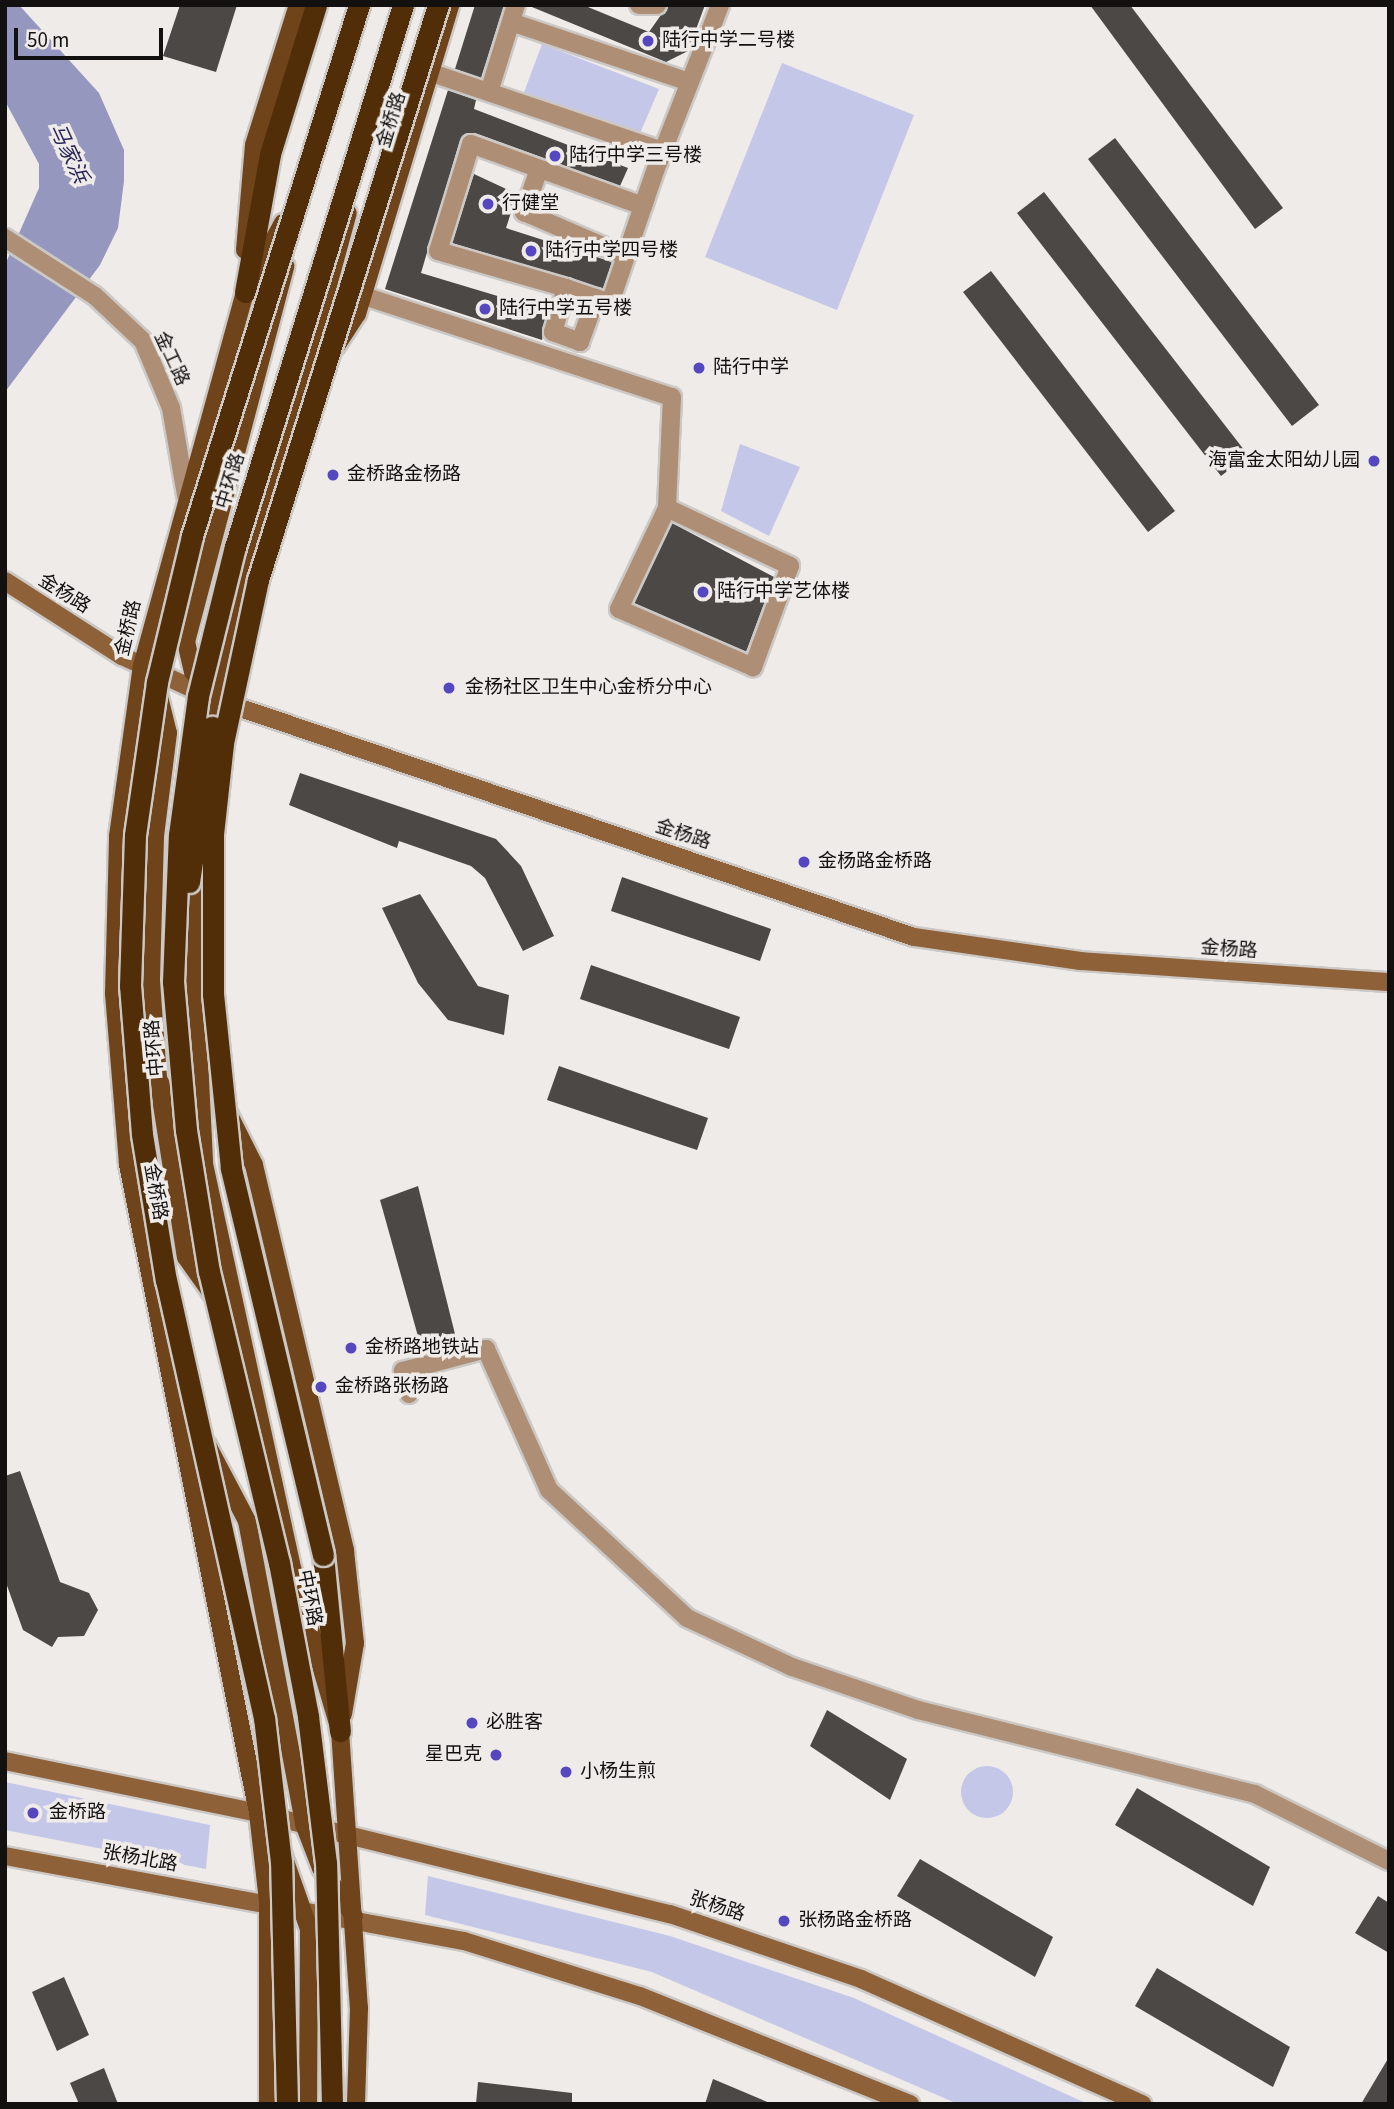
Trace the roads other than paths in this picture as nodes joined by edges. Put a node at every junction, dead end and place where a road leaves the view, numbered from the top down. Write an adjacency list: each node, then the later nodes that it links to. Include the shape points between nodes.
1 (298, 5): 22 (main road, 金桥路, via 254,145)
2 (316, 5): 22 (highway, via 270,154)
3 (359, 5): 17 (main road, 金桥路); 52 (highway, 中环路, bridge, via 192,536 157,682 134,849 130,986 142,1134 166,1281 264,1718 281,1863)
4 (403, 5): 34 (highway, 中环路, bridge, via 235,547 198,696 178,835 173,982)
5 (410, 5): 25 (main road, 金桥路, via 350,206)
6 (438, 5): 26 (highway, bridge)
7 (450, 5): 12 (main road, 金桥路)
8 (639, 5): 9 (street)
9 (657, 5)
10 (720, 5): 13 (street)
11 (513, 13): 13 (street); 14 (street)
12 (429, 72): 14 (street); 23 (main road, 金桥路)
13 (689, 82): 15 (street)
14 (489, 92): 15 (street)
15 (662, 151): 18 (street)
16 (539, 169): 18 (street); 20 (street, via 524,212); 21 (street, via 471,144 438,251)
17 (302, 184): 22 (main road, 金桥路); 29 (main road, via 264,366)
18 (643, 206): 20 (street)
19 (5, 238): 27 (street, 金工路, via 95,296 143,341 171,408)
20 (626, 256): 24 (street, via 610,303)
21 (566, 288): 24 (street); 24 (street, via 552,332 580,342)
22 (245, 292): 27 (main road, 金桥路)
23 (361, 295): 25 (main road, 金桥路, via 357,314); 28 (street, via 672,397)
24 (596, 298)
25 (303, 396): 32 (main road, 金桥路)
26 (283, 493): 34 (highway, bridge, via 240,613 203,774 185,915); 41 (highway, bridge, via 223,743 213,834 213,994 233,1181 323,1555)
27 (186, 495): 29 (street, 金工路); 31 (main road, 金桥路)
28 (667, 508): 28 (street, via 790,566 753,667 619,609)
29 (207, 560): 32 (main road, via 186,642 192,672)
30 (5, 581): 31 (main road, 金杨路)
31 (142, 666): 32 (main road, 金杨路); 36 (main road, via 160,695 168,733 155,836 152,954); 39 (main road, 金桥路, via 118,836 114,993 128,1164)
32 (217, 700): 33 (main road, 金杨路, via 914,937 1080,961); 35 (main road, 金桥路, via 199,837)
33 (1389, 982)
34 (178, 1055): 54 (highway, 中环路, bridge, via 209,1272 279,1563 308,1716 326,1863)
35 (200, 1077): 37 (main road, 金桥路); 41 (main road, 金桥路, via 233,1116 254,1165 345,1551 355,1643)
36 (158, 1079): 37 (main road); 38 (main road, via 186,1257)
37 (204, 1164): 38 (main road, 金桥路)
38 (238, 1324): 41 (main road, 金桥路, via 291,1564)
39 (174, 1391): 43 (main road, 金桥路); 44 (main road, via 247,1521)
40 (409, 1394): 47 (street, via 403,1371 486,1349 550,1490 687,1618 792,1667 918,1710 1255,1794)
41 (340, 1731): 45 (main road, 金桥路)
42 (5, 1760): 43 (main road)
43 (258, 1813): 44 (main road, 张杨路); 48 (main road, 金桥路); 49 (main road, via 291,1864)
44 (304, 1824): 45 (main road, 张杨路); 50 (main road, via 321,1868)
45 (352, 1836): 50 (main road, 金桥路); 57 (main road, 张杨路, via 670,1914 776,1947)
46 (5, 1856): 48 (main road, 张杨北路)
47 (1389, 1861)
48 (268, 1901): 49 (main road); 51 (main road, 金桥路)
49 (306, 1908): 50 (main road); 53 (main road)
50 (354, 1916): 55 (main road, 金桥路); 56 (main road, via 464,1941 640,1996)
51 (268, 2104)
52 (286, 2104)
53 (308, 2104)
54 (332, 2104)
55 (356, 2104)
56 (910, 2104)
57 (1142, 2104)

